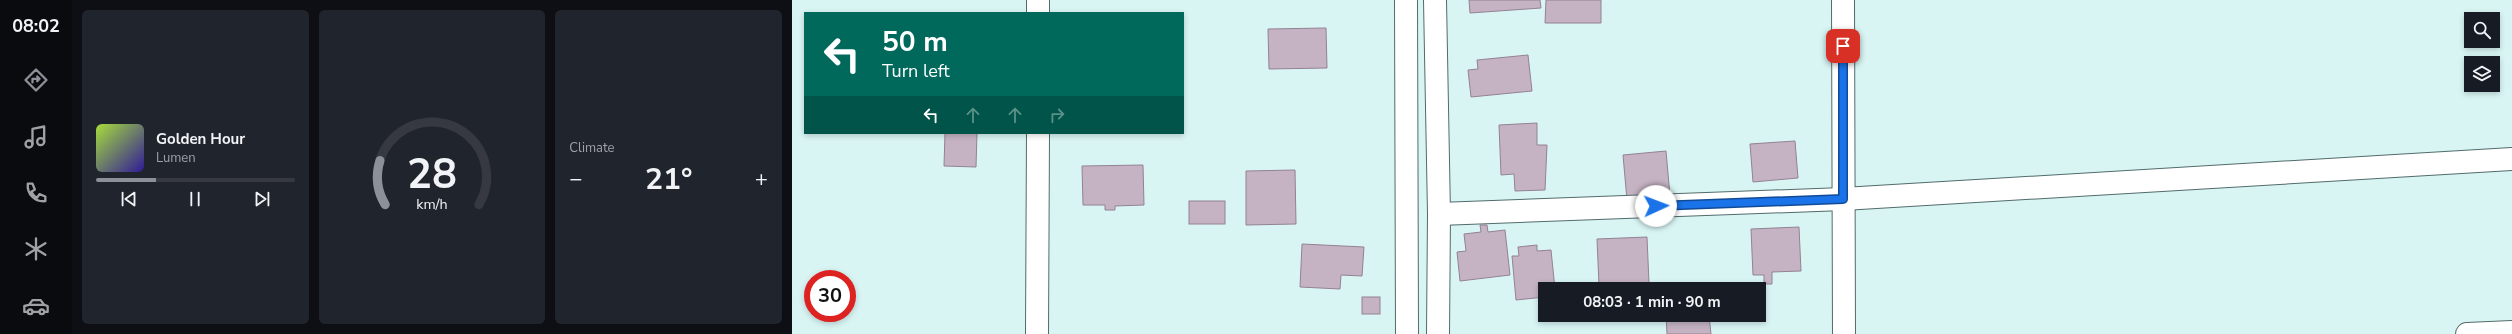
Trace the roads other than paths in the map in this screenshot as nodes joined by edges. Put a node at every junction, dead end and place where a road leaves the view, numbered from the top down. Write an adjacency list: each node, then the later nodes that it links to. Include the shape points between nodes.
1 (1038, 0): 5 (street)
2 (1406, 0): 12 (street)
3 (1435, 0): 9 (street)
4 (1843, 0): 8 (street)
5 (1038, 12)
6 (1038, 134): 11 (street)
7 (2512, 160): 8 (street)
8 (1843, 199): 9 (street); 14 (street)
9 (1439, 214): 13 (street)
10 (2512, 332): 15 (street)
11 (1038, 334)
12 (1407, 334)
13 (1438, 334)
14 (1844, 334)
15 (2467, 334)

